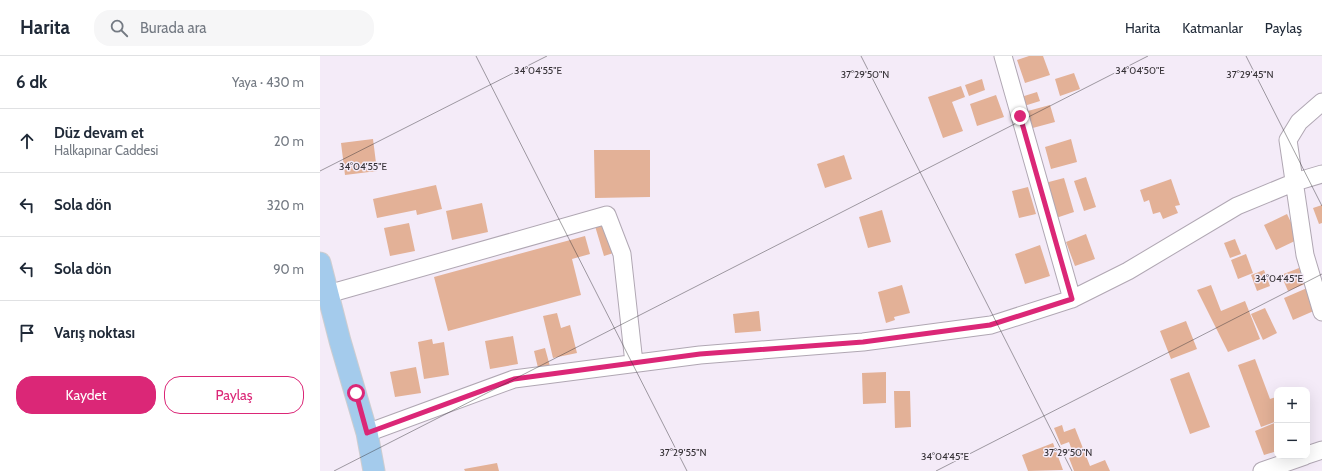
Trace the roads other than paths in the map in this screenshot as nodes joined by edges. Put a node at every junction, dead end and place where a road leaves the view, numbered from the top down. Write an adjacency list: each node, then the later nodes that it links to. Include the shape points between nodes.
1 (1003, 56): 7 (street)
2 (1322, 102): 4 (street, via 1299,122 1288,140)
3 (1322, 174): 4 (street)
4 (1295, 182): 7 (street, via 1237,206 1128,271); 8 (street, via 1306,255)
5 (320, 263): 6 (main road)
6 (328, 294): 9 (street, via 607,215 622,254); 10 (main road)
7 (1072, 299): 9 (street, via 990,325 863,342 700,354)
8 (1322, 312)
9 (634, 363): 10 (street, via 514,379)
10 (367, 433): 14 (main road)
11 (1322, 450): 12 (street)
12 (1310, 454)
13 (1297, 459): 15 (street)
14 (374, 471)
15 (1262, 471)

